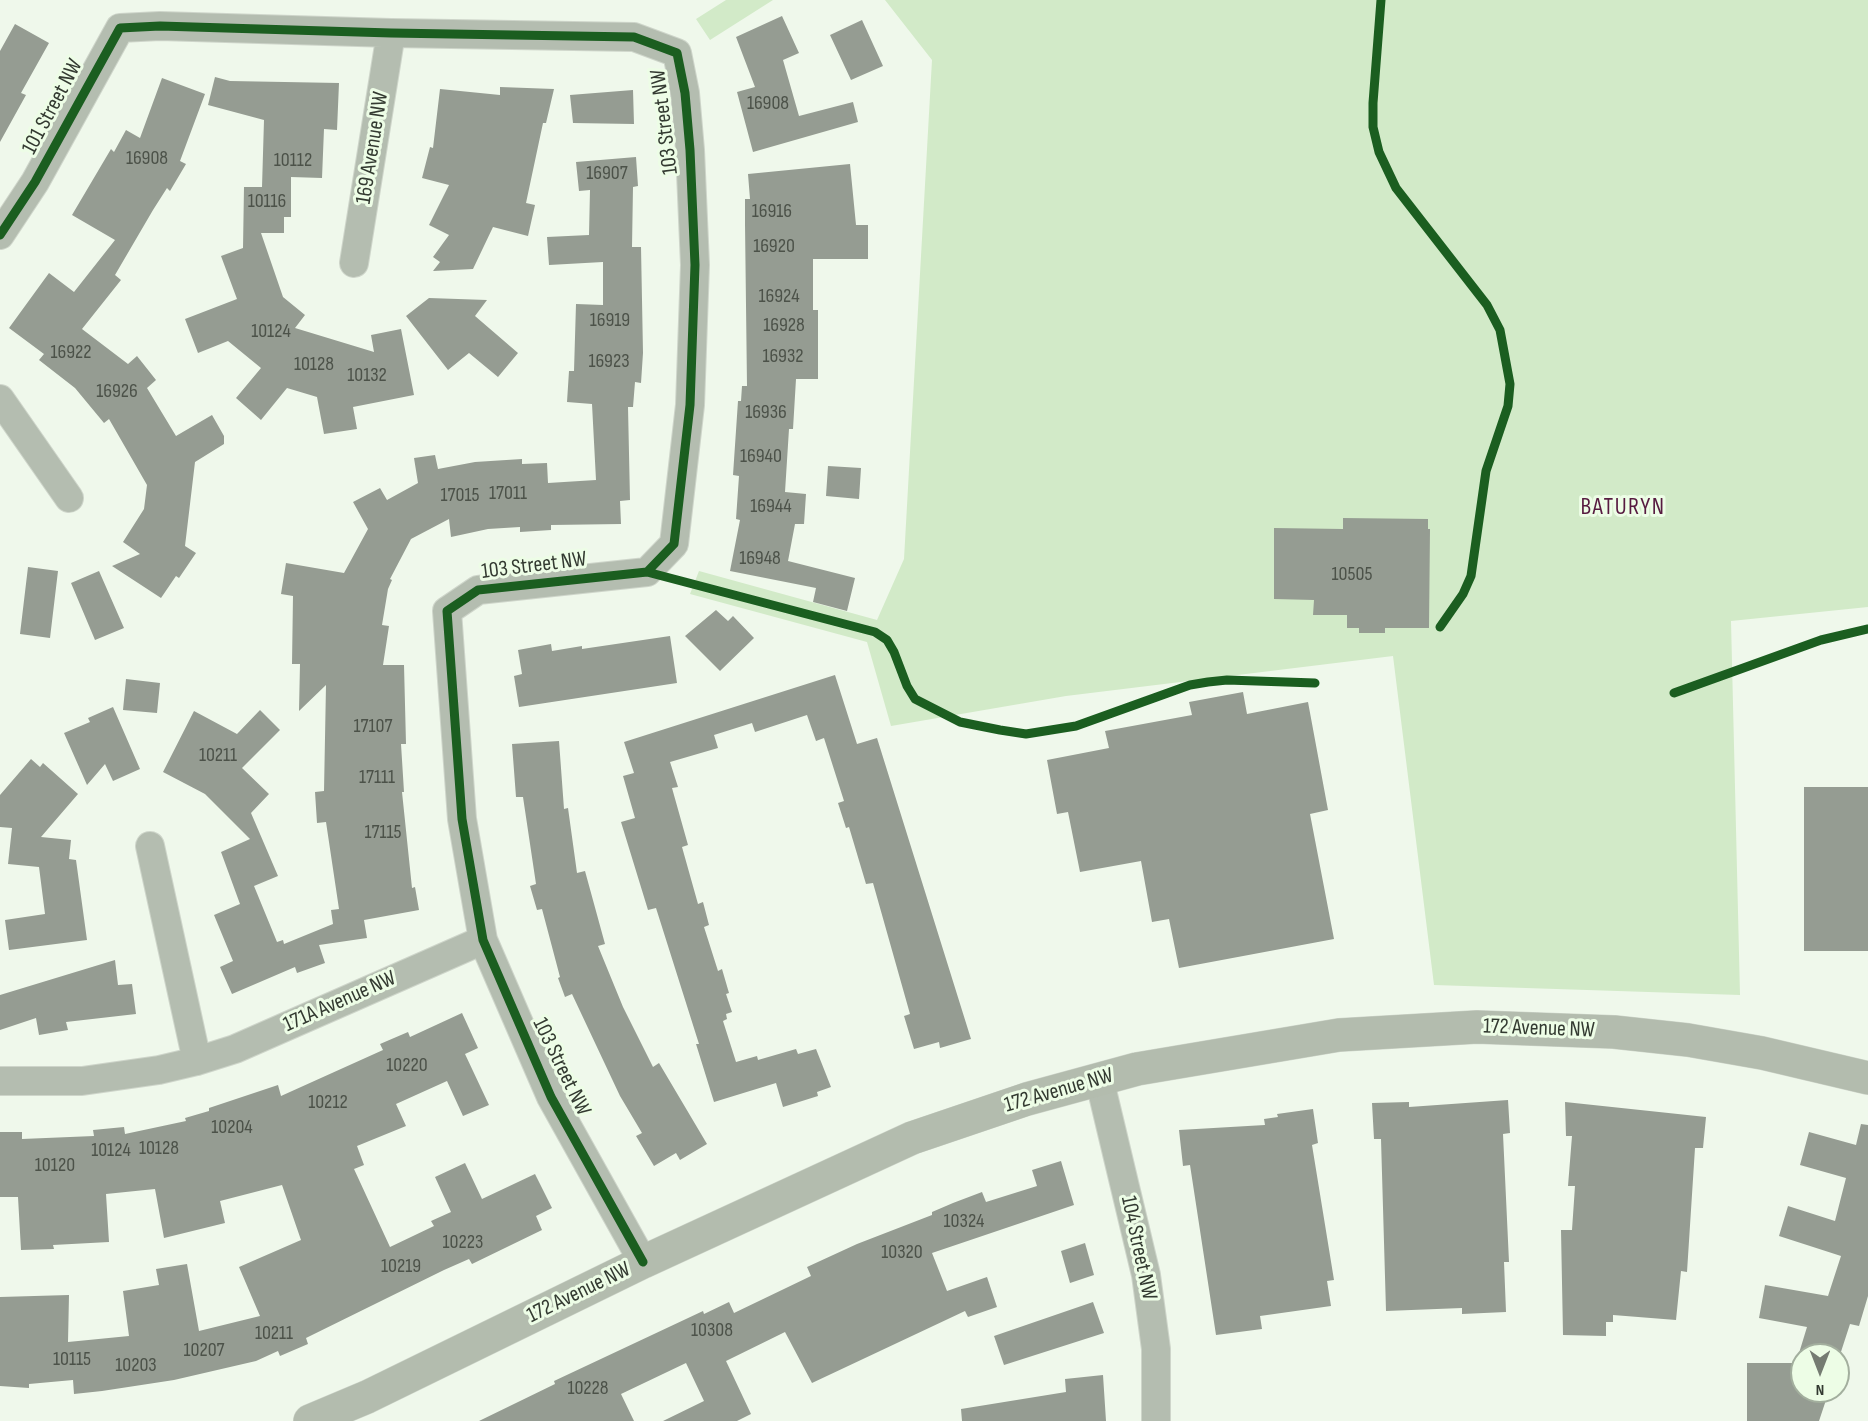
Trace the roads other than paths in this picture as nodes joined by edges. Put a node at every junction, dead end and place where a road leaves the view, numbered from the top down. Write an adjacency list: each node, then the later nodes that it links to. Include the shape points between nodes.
1 (391, 33): 2 (street, 101 Street NW, via 120,28 35,182); 3 (street, 169 Avenue NW); 7 (street, 103 Street NW, via 634,36 677,53 685,93 695,265 690,405 674,544 647,572 478,590 447,612 462,819)
2 (0, 235)
3 (354, 263)
4 (0, 399): 5 (street)
5 (69, 498)
6 (150, 846): 8 (street)
7 (483, 940): 8 (street, 171A Avenue NW, via 235,1049); 12 (street, 103 Street NW, via 551,1097)
8 (196, 1061): 11 (street, 171A Avenue NW, via 82,1081)
9 (1099, 1078): 10 (street, 172 Avenue NW, via 1327,1037 1477,1027 1603,1031 1688,1040); 12 (street, 172 Avenue NW, via 912,1138); 14 (street, 104 Street NW, via 1146,1275 1156,1349)
10 (1868, 1078)
11 (0, 1081)
12 (642, 1262): 13 (street, 172 Avenue NW)
13 (310, 1421)
14 (1156, 1421)

